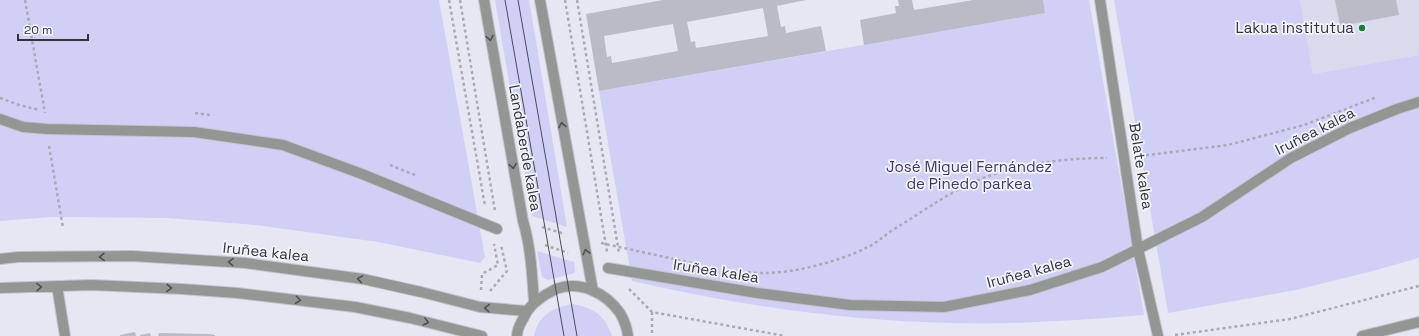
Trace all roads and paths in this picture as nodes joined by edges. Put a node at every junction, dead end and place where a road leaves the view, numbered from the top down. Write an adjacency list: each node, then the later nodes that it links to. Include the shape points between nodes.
1 (449, 0): 19 (path)
2 (460, 0): 20 (path)
3 (484, 0): 21 (street, Landaberde kalea, one-way to 21)
4 (540, 0): 23 (street, one-way to 4)
5 (564, 0): 25 (path)
6 (578, 0): 26 (path)
7 (1100, 0): 15 (street, Belate kalea)
8 (1384, 94): 15 (path, via 1304,125 1228,145)
9 (0, 98): 11 (path, via 18,105)
10 (1419, 102): 27 (street, Iruñea kalea, via 1350,128 1291,158 1202,217)
11 (52, 111)
12 (192, 113): 13 (path)
13 (215, 116)
14 (0, 119): 22 (street, via 22,127 194,132 283,145)
15 (1124, 158): 27 (street, Belate kalea); 33 (path, via 1045,161 999,172 965,186 866,248 843,258 781,273)
16 (390, 165): 17 (path)
17 (417, 176)
18 (480, 205): 19 (path)
19 (486, 207): 20 (path)
20 (495, 210): 21 (path); 22 (path)
21 (523, 221): 23 (path, via 558,233); 24 (street, Landaberde kalea)
22 (493, 227): 34 (path, via 498,264); 40 (path, via 507,271 490,291)
23 (583, 238): 25 (path); 29 (street, one-way to 23)
24 (528, 240): 29 (path); 39 (street, Landaberde kalea)
25 (606, 244): 26 (path); 31 (path)
26 (618, 246): 30 (path); 32 (path)
27 (1138, 249): 32 (street, Iruñea kalea, via 1102,267 1030,290 944,307 850,305 757,293); 50 (street, Belate kalea)
28 (0, 259): 40 (street, Iruñea kalea, one-way to 28, via 480,307 363,279 245,263 132,256)
29 (588, 261): 38 (street)
30 (697, 264)
31 (608, 268): 32 (street, Iruñea kalea)
32 (622, 270): 42 (path, via 622,281)
33 (745, 272)
34 (482, 274)
35 (57, 286): 37 (street, one-way to 35); 45 (street); 46 (street, one-way to 46, via 182,288 237,293 362,309)
36 (1419, 286): 51 (path, via 1290,319)
37 (0, 288)
38 (593, 291): 39 (street, via 581,287 556,289); 44 (street, via 605,297 615,307 623,318)
39 (534, 302): 41 (street)
40 (494, 308): 41 (street, Iruñea kalea)
41 (526, 311): 47 (street)
42 (652, 312): 48 (path); 49 (path)
43 (1419, 322): 52 (street)
44 (629, 334)
45 (65, 336)
46 (482, 336)
47 (517, 336)
48 (652, 336)
49 (785, 336)
50 (1158, 336)
51 (1169, 336)
52 (1362, 336)

